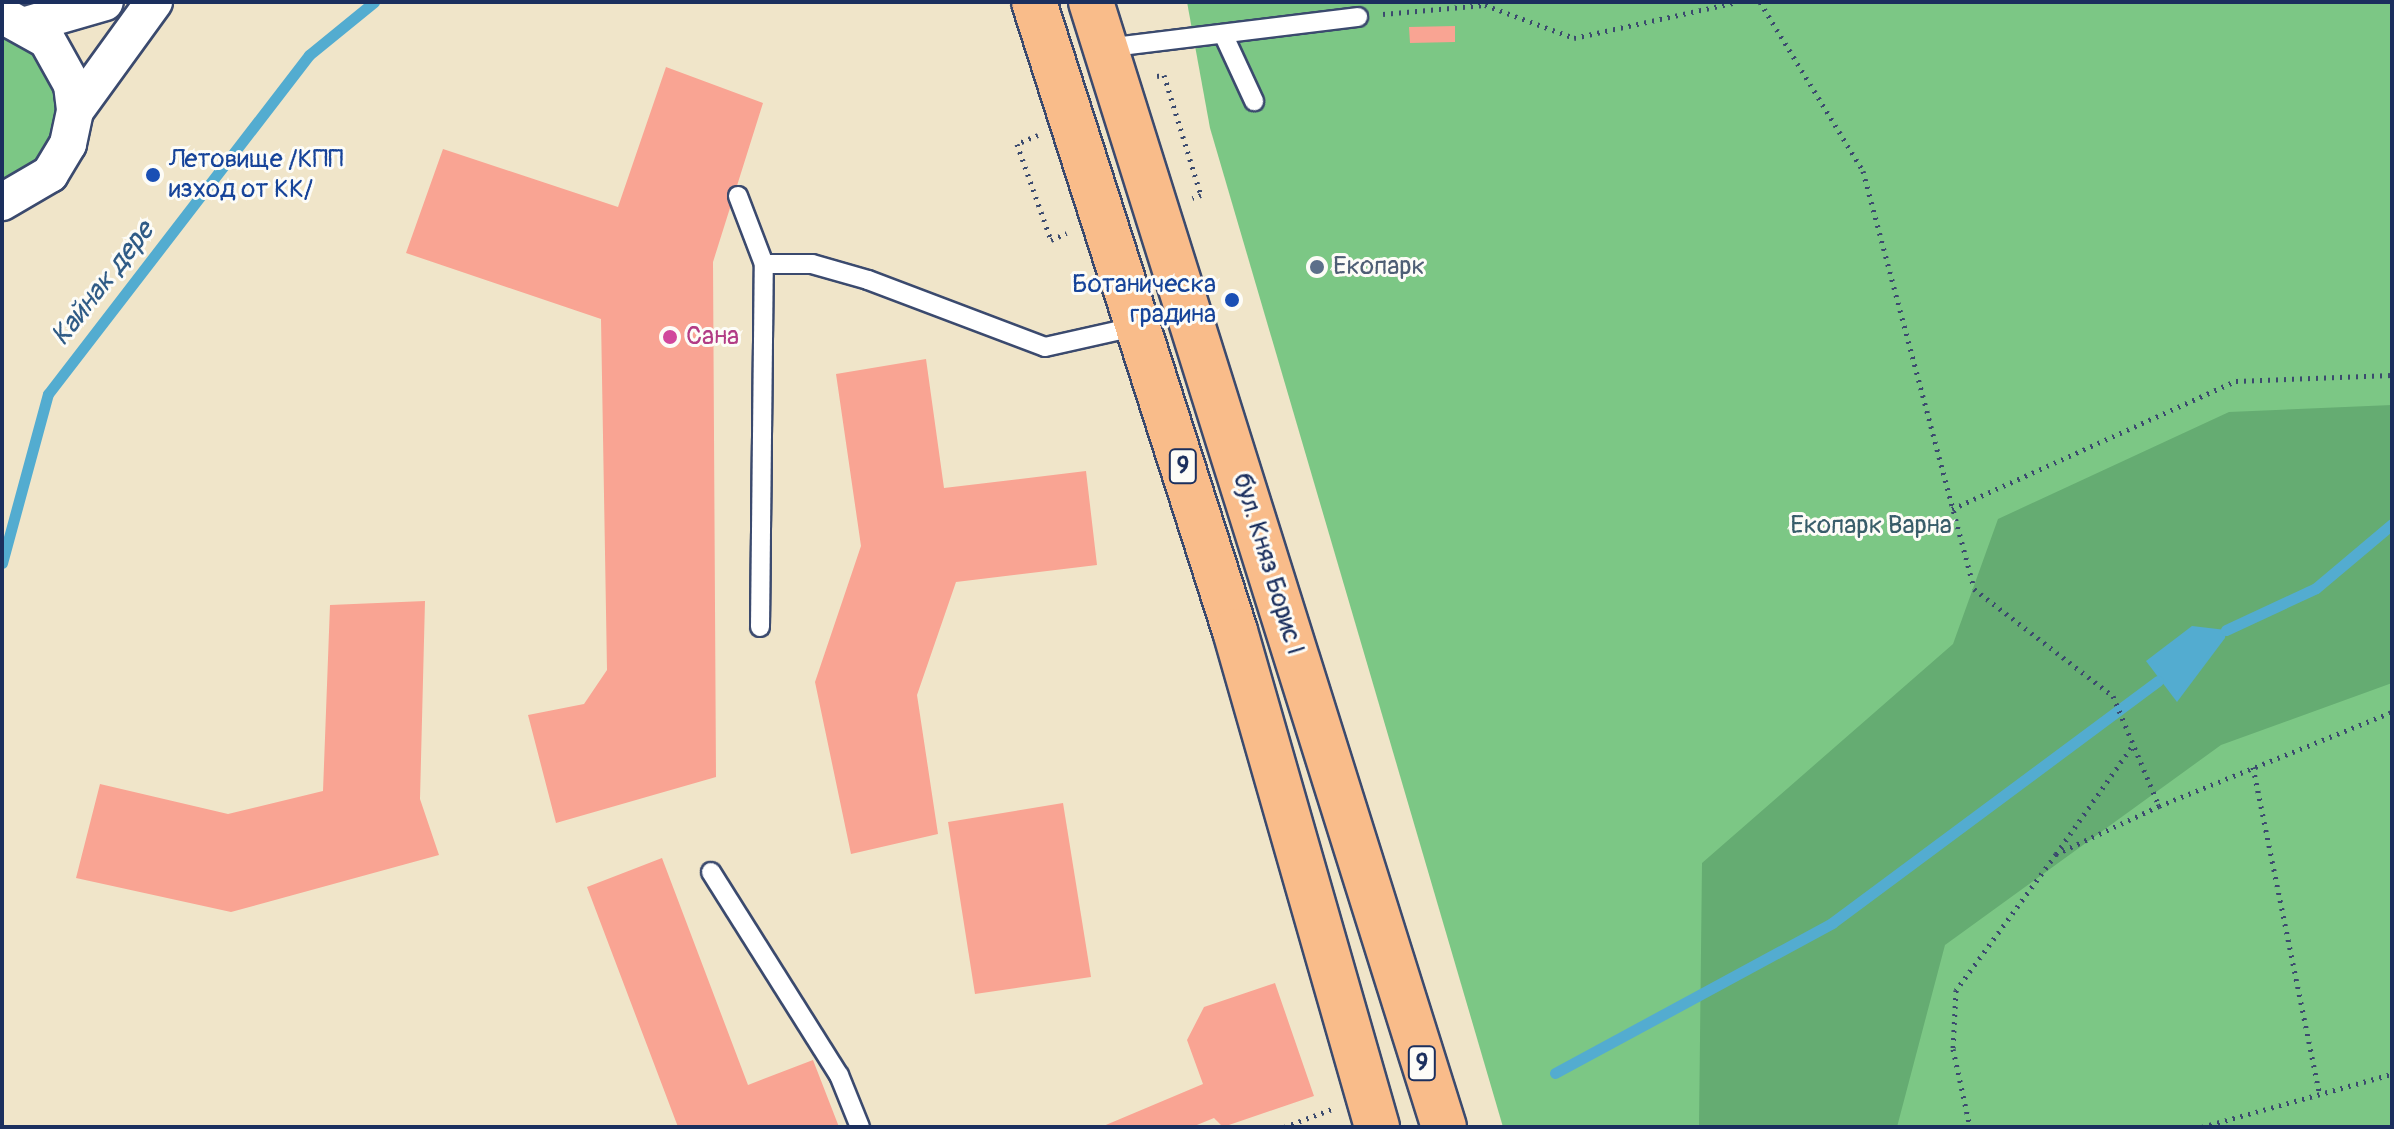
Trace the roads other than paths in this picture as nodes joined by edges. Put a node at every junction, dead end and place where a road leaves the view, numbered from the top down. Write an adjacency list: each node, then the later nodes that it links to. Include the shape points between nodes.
1 (105, 2): 7 (street)
2 (154, 2): 11 (street)
3 (1021, 2): 9 (highway)
4 (1034, 2): 9 (highway, бул. Княз Борис I / 9)
5 (1358, 17): 8 (lane)
6 (1097, 19): 8 (lane); 20 (highway, бул. Княз Борис I / 9)
7 (14, 20): 11 (street, via 62,61)
8 (1224, 36): 10 (lane)
9 (1060, 74): 15 (highway, бул. Княз Борис I / 9)
10 (1254, 101)
11 (75, 111): 13 (street, via 61,160)
12 (738, 196): 14 (lane)
13 (9, 204)
14 (764, 264): 15 (lane, via 812,264 868,280 1045,347); 16 (lane)
15 (1139, 326): 18 (highway, бул. Княз Борис I / 9)
16 (760, 627)
17 (711, 872): 19 (lane, via 839,1075)
18 (1371, 1117)
19 (860, 1127)
20 (1444, 1127)

